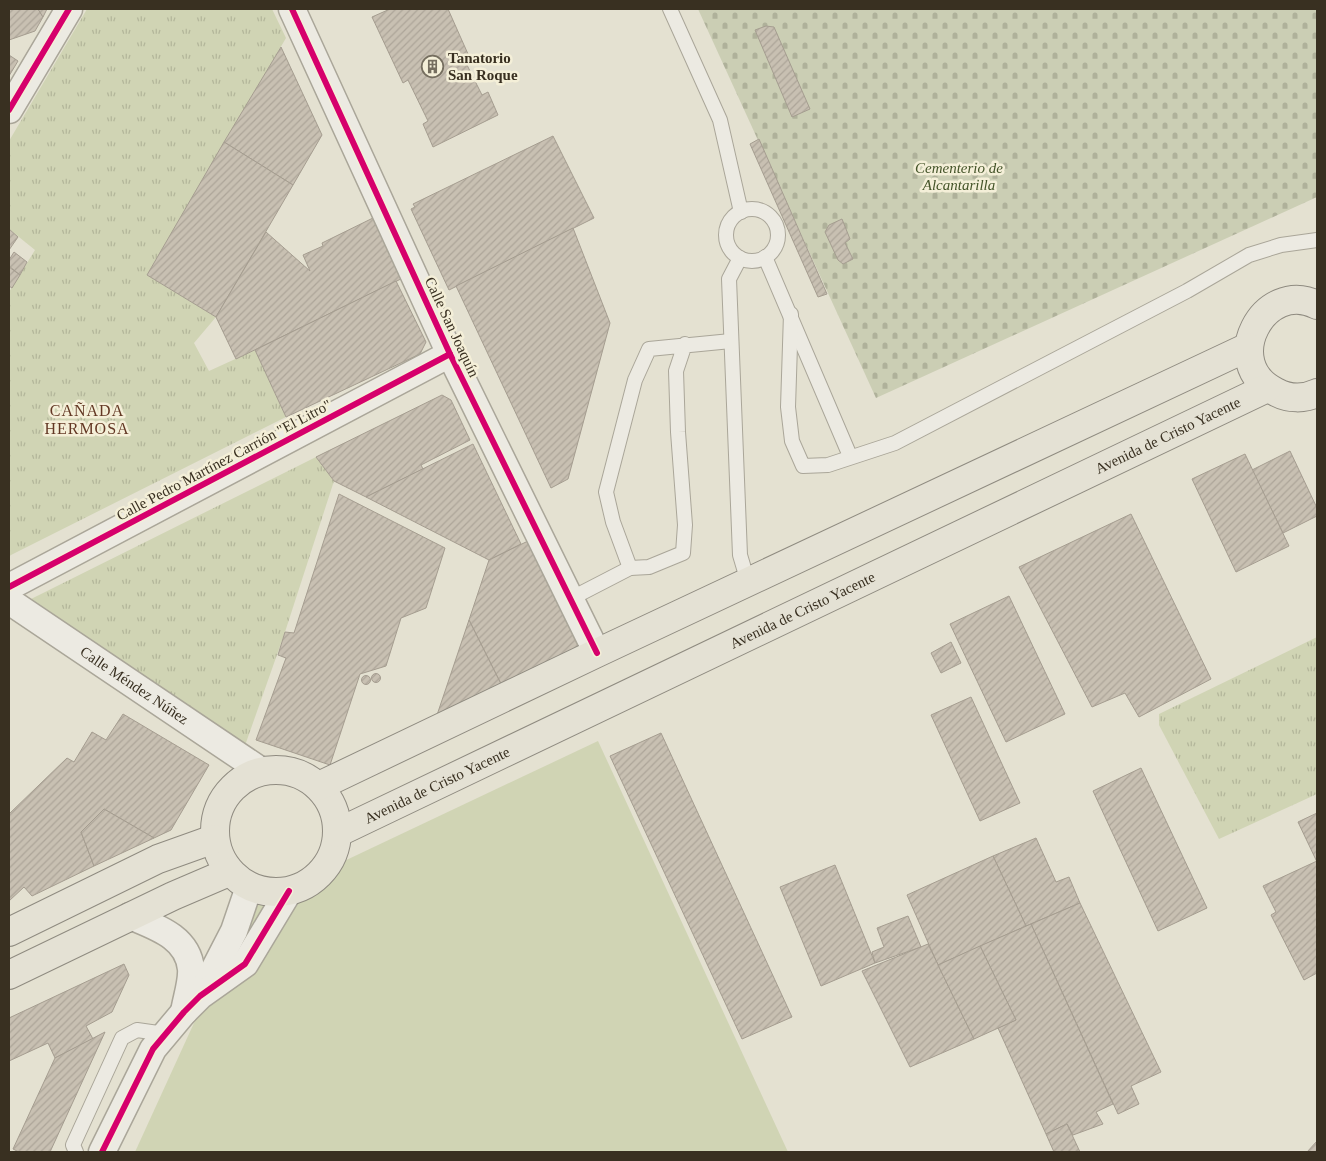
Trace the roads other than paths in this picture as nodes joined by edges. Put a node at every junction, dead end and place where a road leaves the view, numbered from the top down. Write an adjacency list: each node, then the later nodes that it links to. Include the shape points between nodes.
1 (69, 9): 4 (street)
2 (292, 9): 14 (street, Calle San Joaquín)
3 (670, 9): 5 (lane, via 720,120)
4 (9, 110)
5 (741, 212): 7 (lane, via 754,209 775,223 777,240); 8 (lane, via 732,219 726,235 730,251)
6 (1317, 240): 17 (lane, via 1281,245 1249,255 1187,291 895,443)
7 (765, 257): 8 (lane, via 753,262); 10 (lane)
8 (740, 258): 11 (lane, via 728,279)
9 (1317, 305): 13 (main road, via 1288,301 1274,306 1258,320)
10 (791, 314): 17 (lane); 17 (lane, via 788,407 792,442 803,466 828,464)
11 (731, 341): 12 (lane); 19 (lane, via 740,555)
12 (685, 344): 18 (lane, via 649,349 635,380 606,492); 18 (lane, via 676,371 685,525 683,553 649,567)
13 (1248, 347): 15 (main road, via 1250,362); 19 (main road)
14 (450, 354): 20 (street, Calle Pedro Martínez Carrión "El Litro"); 21 (street, Calle San Joaquín)
15 (1267, 388): 16 (main road, via 1282,396); 26 (main road, Avenida de Cristo Yacente)
16 (1316, 395)
17 (850, 456)
18 (630, 568): 21 (lane)
19 (748, 582): 23 (main road)
20 (9, 587)
21 (570, 599): 23 (street, Calle San Joaquín)
22 (9, 601): 24 (street, Calle Méndez Núñez)
23 (596, 653): 25 (main road)
24 (260, 770): 25 (main road, via 288,770 302,774); 27 (main road, via 244,777 229,790 217,810)
25 (319, 786): 26 (main road, via 334,809)
26 (337, 833): 29 (main road, via 335,850 325,868 309,883)
27 (214, 839): 28 (main road, via 221,860); 31 (main road, via 158,860)
28 (239, 879): 29 (main road, via 268,892); 30 (main road); 33 (street, via 234,931)
29 (289, 891): 33 (street, via 245,964)
30 (130, 916): 32 (main road); 33 (street, via 162,930 183,945 191,970)
31 (9, 932)
32 (9, 975)
33 (192, 1004): 34 (street)
34 (165, 1034): 35 (lane, via 138,1030 122,1038 73,1145); 36 (street, via 153,1049)
35 (76, 1152)
36 (102, 1152)

